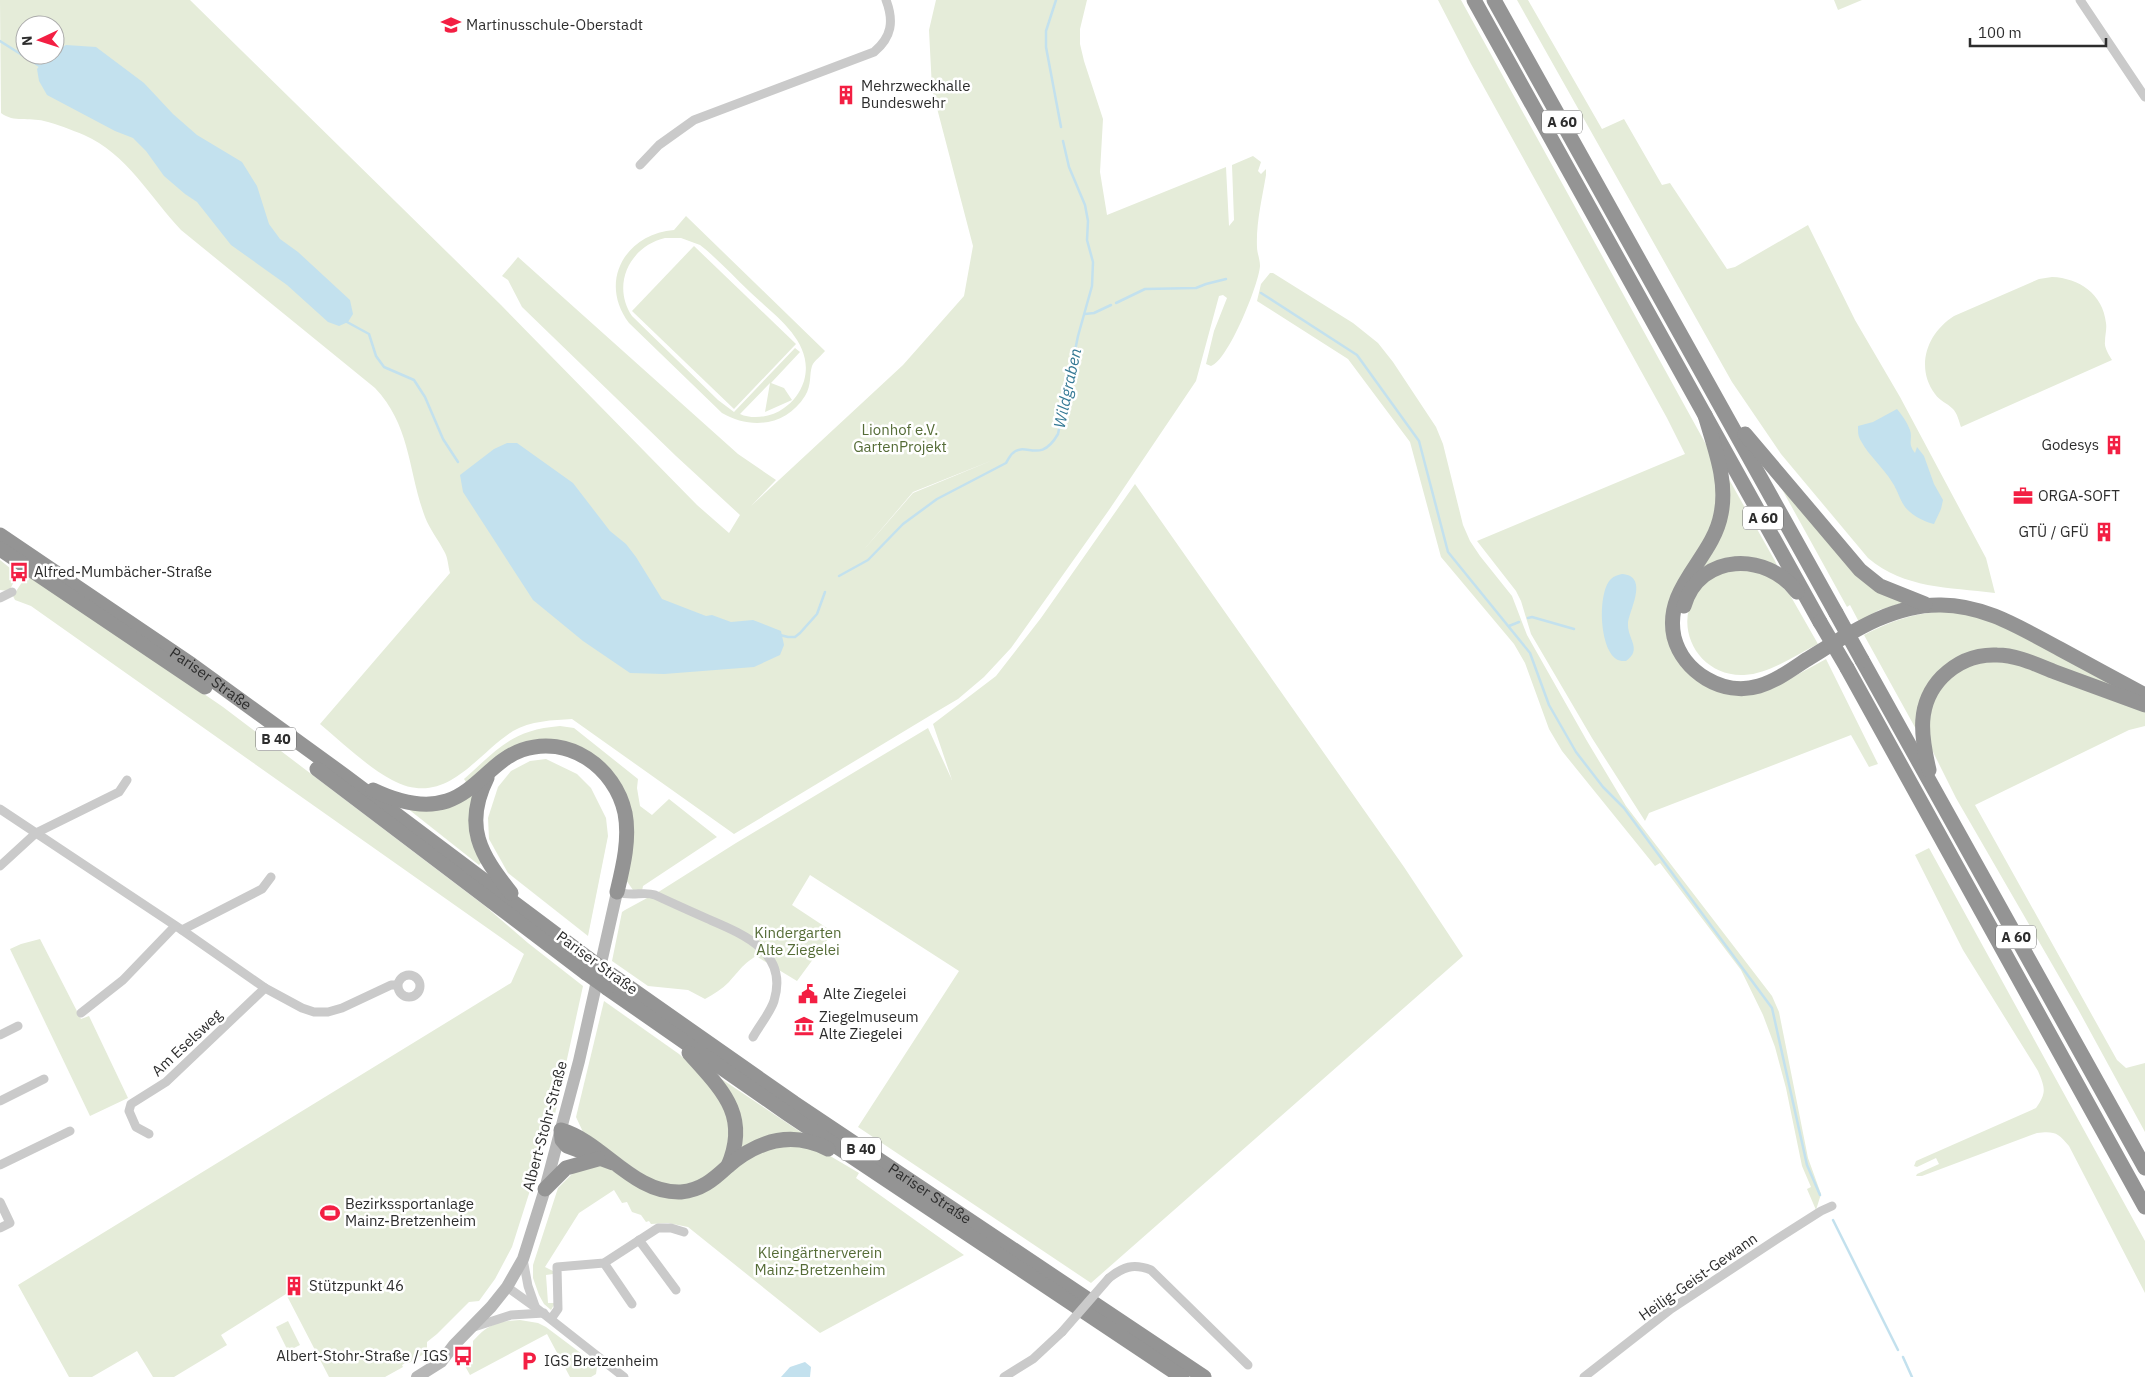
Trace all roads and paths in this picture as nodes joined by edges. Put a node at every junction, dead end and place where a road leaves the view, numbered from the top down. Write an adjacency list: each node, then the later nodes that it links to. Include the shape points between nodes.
1 (886, 0): 6 (street, via 891,26 885,41 874,52 694,120 659,145)
2 (1474, 0): 8 (highway, A 60)
3 (1494, 0): 7 (highway, A 60)
4 (2080, 0): 5 (street)
5 (2145, 97)
6 (640, 165)
7 (1722, 408): 13 (highway, via 1860,570 1886,589); 21 (highway, A 60, bridge)
8 (1705, 415): 14 (highway, A 60); 15 (highway, via 1723,481 1723,502 1711,543 1676,596 1672,617 1679,649 1691,667 1704,677 1739,688 1766,683)
9 (0, 535): 19 (highway, Pariser Straße / B 40, via 192,665)
10 (0, 549): 29 (highway, Pariser Straße / B 40, via 194,679)
11 (12, 592): 12 (street)
12 (0, 598)
13 (1929, 605): 15 (highway, via 1891,614); 16 (highway, via 1954,606 1991,614)
14 (1820, 622): 15 (highway, via 1786,580 1766,568 1743,563 1722,566 1704,576 1690,591 1682,620 1685,640 1695,658 1710,671 1729,678 1764,676); 51 (highway, A 60, bridge)
15 (1821, 651)
16 (2145, 695)
17 (2145, 705): 21 (highway, via 2011,656 1988,655 1966,660 1938,680 1923,711 1921,734)
18 (488, 774): 19 (highway, B 40, via 454,798 427,804 390,798); 26 (highway, B 40, via 510,756 540,746 570,749 597,765 614,785 625,813 626,846); 27 (highway, B 40, via 476,804 478,840 488,863)
19 (345, 776): 27 (highway, Pariser Straße / B 40)
20 (128, 780): 23 (street, via 119,792)
21 (1932, 786): 46 (highway, A 60)
22 (0, 809): 23 (street)
23 (36, 833): 24 (street); 28 (street)
24 (0, 866)
25 (271, 876): 28 (street, via 262,889)
26 (617, 892): 37 (street, via 632,896 655,895 751,938 765,951 777,985 773,1002); 40 (street, Albert-Stohr-Straße, via 580,1061)
27 (524, 909): 29 (highway, Pariser Straße / B 40)
28 (179, 928): 32 (street); 33 (street, via 123,980)
29 (588, 966): 30 (highway, Pariser Straße / B 40, bridge)
30 (608, 981): 36 (highway, Pariser Straße / B 40); 68 (highway, Pariser Straße / B 40)
31 (397, 985): 32 (street, via 391,984 328,1012 302,1008)
32 (265, 988): 42 (street, Am Eselsweg, via 166,1082 131,1104 128,1111 136,1127)
33 (81, 1013)
34 (18, 1026): 35 (street)
35 (0, 1035)
36 (673, 1035): 45 (highway, B 40, via 712,1078 732,1109 736,1141); 47 (highway, Pariser Straße / B 40)
37 (753, 1037)
38 (44, 1079): 39 (street)
39 (0, 1100)
40 (561, 1130): 43 (highway, B 40, via 562,1140 567,1146); 48 (street, Albert-Stohr-Straße)
41 (70, 1131): 44 (street)
42 (150, 1134)
43 (606, 1161): 45 (highway, B 40, via 653,1187 674,1192 706,1185); 48 (highway, via 566,1168)
44 (0, 1165)
45 (727, 1167): 47 (highway, B 40, via 756,1147 790,1138 824,1147)
46 (2145, 1168)
47 (876, 1173): 67 (highway, Pariser Straße / B 40)
48 (545, 1188): 55 (street, Albert-Stohr-Straße)
49 (0, 1202): 52 (street, via 10,1223)
50 (1832, 1206): 69 (street, Heilig-Geist-Gewann, via 1671,1309)
51 (2145, 1207)
52 (0, 1228)
53 (684, 1232): 54 (street, via 658,1228)
54 (639, 1240): 56 (street); 58 (street)
55 (523, 1259): 57 (street, Albert-Stohr-Straße); 60 (street)
56 (604, 1263): 59 (street); 61 (street, via 557,1266 558,1309)
57 (507, 1287): 60 (street); 62 (street, Albert-Stohr-Straße)
58 (676, 1290)
59 (632, 1304)
60 (535, 1307): 61 (street)
61 (547, 1316): 62 (street, via 511,1315); 65 (street)
62 (473, 1328): 64 (street, Albert-Stohr-Straße, via 420,1369)
63 (1248, 1365): 66 (street, bridge, via 1151,1270 1135,1265 1127,1266 1109,1278 1062,1332 1033,1359)
64 (415, 1377)
65 (624, 1377)
66 (1004, 1377)
67 (1182, 1377)
68 (1204, 1377)
69 (1584, 1377)

